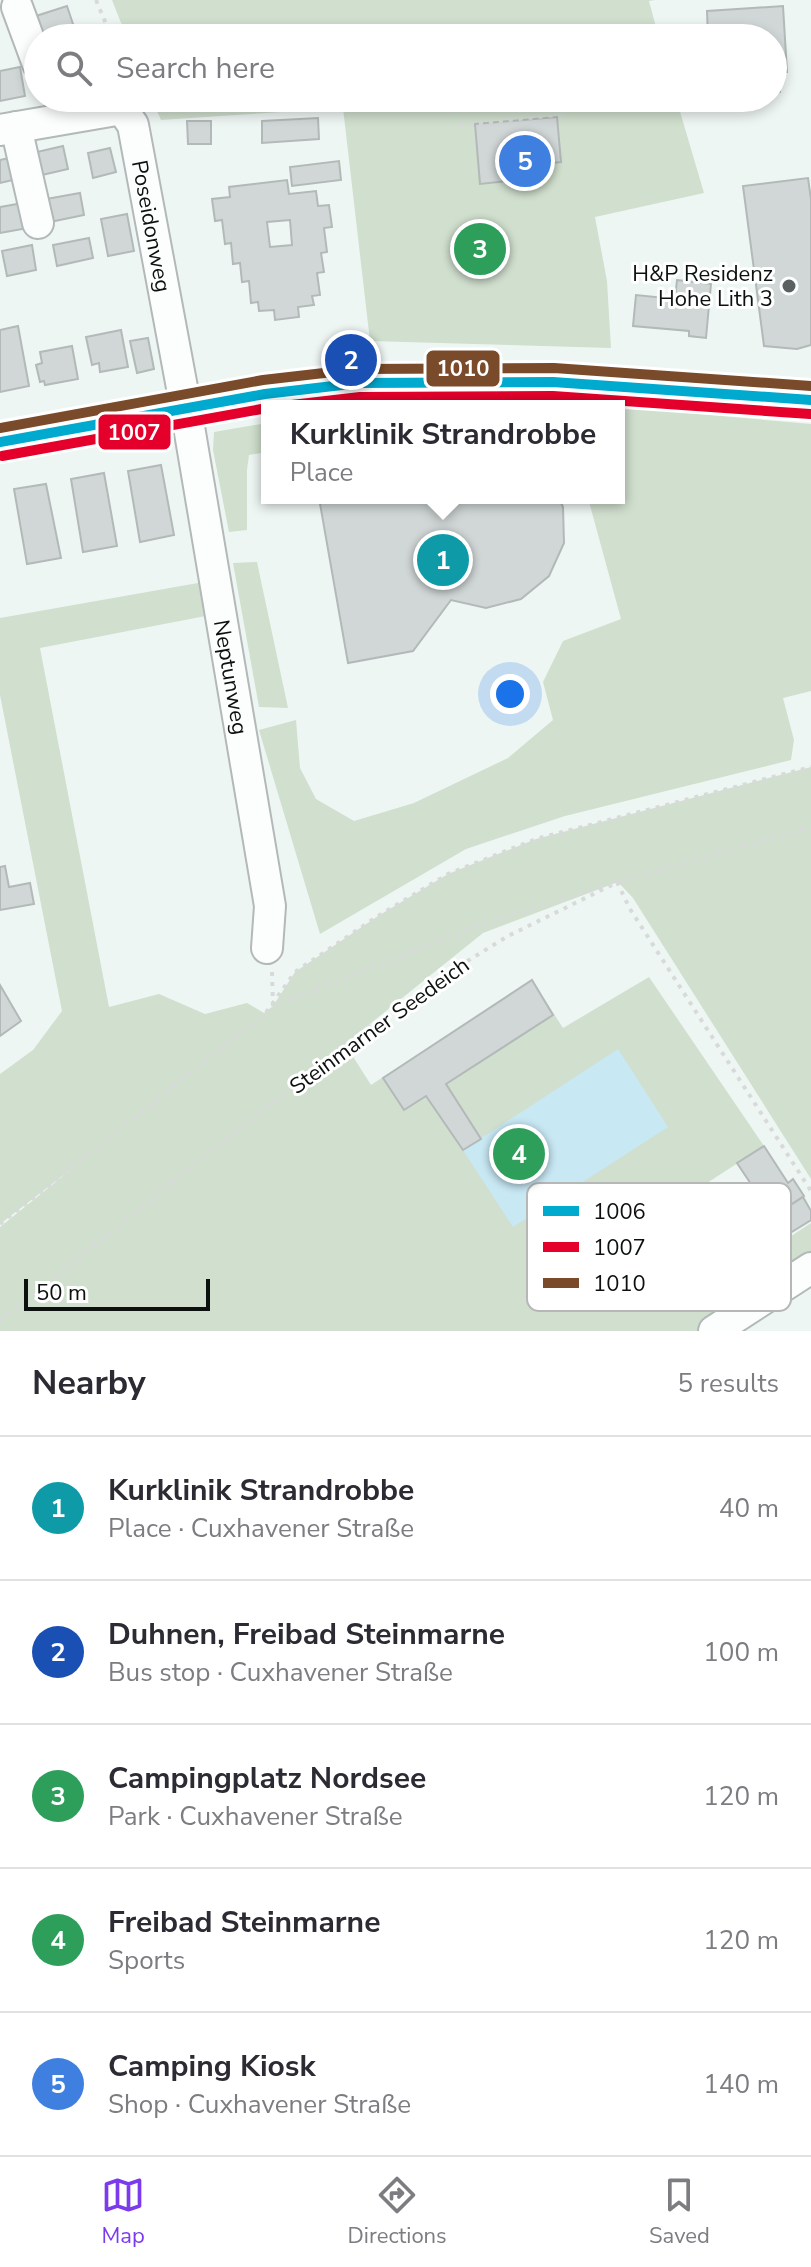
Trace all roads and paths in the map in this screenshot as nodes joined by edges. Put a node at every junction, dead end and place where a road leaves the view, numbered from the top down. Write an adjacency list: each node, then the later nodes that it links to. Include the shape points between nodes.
1 (96, 0): 3 (path)
2 (17, 7): 4 (street)
3 (106, 24)
4 (24, 26)
5 (45, 112): 9 (street, Poseidonweg)
6 (124, 112): 12 (street, Poseidonweg, via 133,125)
7 (567, 114): 8 (path)
8 (459, 125)
9 (8, 129): 10 (street, Poseidonweg)
10 (38, 223)
11 (811, 400): 12 (street, via 553,382 401,381 319,387)
12 (186, 409): 13 (street); 17 (street, Neptunweg, via 270,906)
13 (0, 442)
14 (811, 767): 18 (path, via 536,839 448,874 295,972)
15 (811, 827): 16 (path, Steinmarner Seedeich)
16 (618, 882): 18 (path, via 480,925); 19 (path, via 630,909); 24 (path, Steinmarner Seedeich, via 508,936 345,1044)
17 (267, 948)
18 (273, 1006): 20 (path)
19 (811, 1191)
20 (0, 1224)
21 (811, 1268): 22 (street)
22 (791, 1281)
23 (745, 1311): 25 (street)
24 (0, 1321)
25 (714, 1331)

